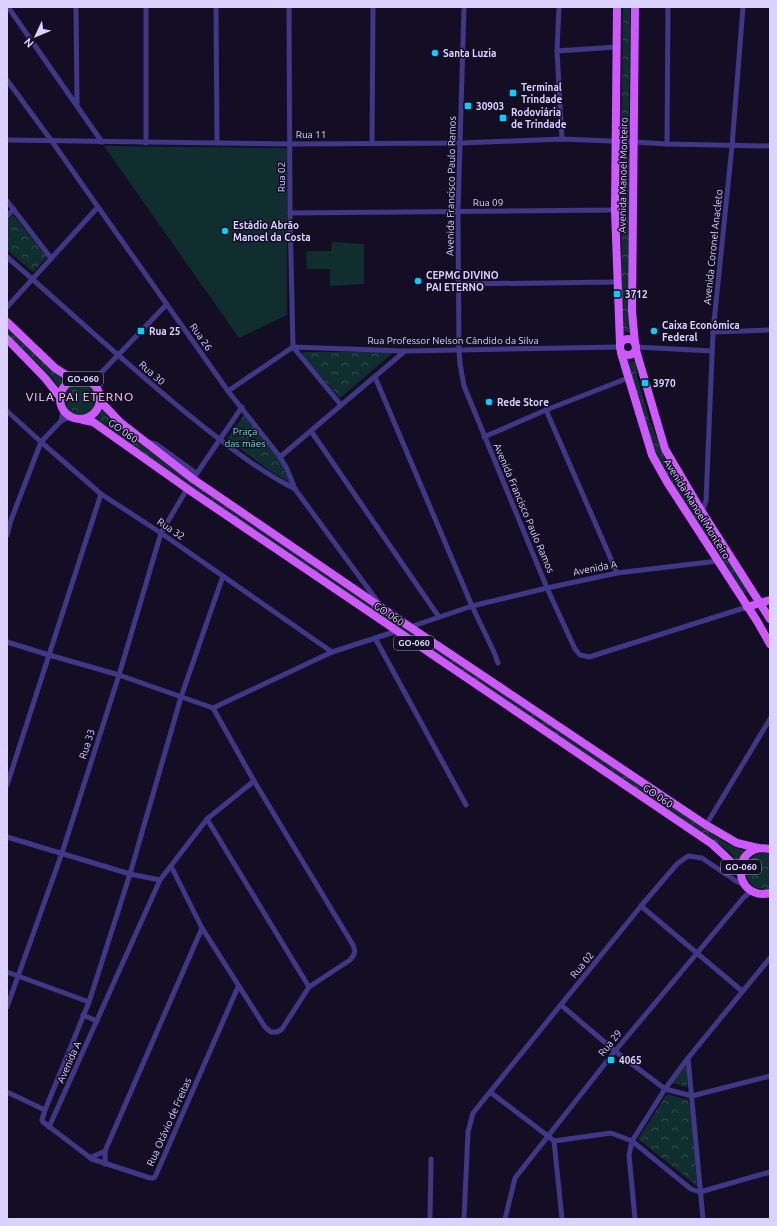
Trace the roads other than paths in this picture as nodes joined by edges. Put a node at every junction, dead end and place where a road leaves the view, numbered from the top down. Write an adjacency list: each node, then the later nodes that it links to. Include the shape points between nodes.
1 (8, 7): 16 (street)
2 (76, 7): 16 (street)
3 (146, 7): 23 (street)
4 (216, 7): 24 (street)
5 (289, 7): 27 (street, Rua 02)
6 (373, 7): 25 (street)
7 (464, 7): 26 (street, Avenida Francisco Paulo Ramos)
8 (559, 7): 14 (street)
9 (617, 7): 13 (main road, Avenida Manoel Monteiro)
10 (635, 7): 22 (main road, Avenida Manoel Monteiro)
11 (668, 7): 28 (street)
12 (743, 7): 29 (street, Avenida Coronel Anacleto)
13 (616, 47): 14 (street); 20 (main road, Avenida Manoel Monteiro)
14 (557, 51): 17 (street)
15 (7, 80): 19 (street, Rua 26)
16 (77, 104): 21 (street)
17 (562, 139): 20 (street, Rua 11); 26 (street, Rua 11)
18 (7, 140): 19 (street, Rua 11)
19 (51, 140): 21 (street, Rua 11); 32 (street, Rua 26)
20 (615, 141): 22 (street, Rua 11); 34 (main road, Avenida Manoel Monteiro)
21 (102, 142): 23 (street, Rua 11)
22 (634, 142): 28 (street, Rua 11); 50 (main road, Avenida Manoel Monteiro, via 632,311)
23 (146, 143): 24 (street, Rua 11)
24 (217, 143): 27 (street, Rua 11)
25 (372, 143): 26 (street, Rua 11); 27 (street, Rua 11)
26 (461, 143): 35 (street, Avenida Francisco Paulo Ramos)
27 (290, 144): 36 (street, Rua 02)
28 (667, 144): 29 (street, Rua 11)
29 (732, 146): 30 (street, Rua 11); 47 (street, Avenida Coronel Anacleto)
30 (770, 146)
31 (7, 200): 33 (street)
32 (98, 208): 39 (street); 43 (street, Rua 26)
33 (14, 209): 37 (street); 39 (street)
34 (615, 210): 35 (street, Rua 09); 41 (main road, Avenida Manoel Monteiro)
35 (458, 211): 36 (street, Rua 09); 42 (street, Avenida Francisco Paulo Ramos)
36 (290, 213): 49 (street, Rua 02)
37 (7, 216)
38 (7, 257): 40 (street, Rua 30)
39 (51, 258): 40 (street)
40 (32, 278): 44 (street); 55 (street, Rua 30)
41 (617, 282): 42 (street); 51 (main road, Avenida Manoel Monteiro)
42 (458, 284): 52 (street, Avenida Francisco Paulo Ramos)
43 (167, 304): 55 (street); 62 (street, Rua 26)
44 (7, 307)
45 (7, 322): 59 (main road, GO-060, via 55,368)
46 (770, 330): 47 (street)
47 (713, 332): 54 (street, Avenida Coronel Anacleto)
48 (7, 339): 63 (main road, GO-060)
49 (293, 347): 53 (street, Rua Professor Nelson Cândido da Silva); 62 (street); 65 (street)
50 (636, 347): 51 (main road, via 629,356 623,355); 51 (main road, via 631,339 624,339); 54 (street); 82 (main road, Avenida Manoel Monteiro, via 665,449)
51 (620, 348): 52 (street, Rua Professor Nelson Cândido da Silva); 58 (main road, Avenida Manoel Monteiro)
52 (459, 350): 53 (street, Rua Professor Nelson Cândido da Silva); 74 (street, Avenida Francisco Paulo Ramos, via 464,386)
53 (405, 351): 57 (street)
54 (712, 351): 82 (street, Avenida Coronel Anacleto, via 706,501)
55 (118, 355): 56 (street); 75 (street, Rua 30)
56 (99, 375): 60 (street); 61 (street)
57 (375, 377): 65 (street); 93 (street)
58 (628, 378): 67 (street); 86 (main road, Avenida Manoel Monteiro, via 652,455)
59 (74, 380): 60 (main road, GO-060); 63 (main road, GO-060, via 64,386)
60 (88, 381): 61 (main road, GO-060)
61 (98, 391): 64 (main road, GO-060)
62 (228, 391): 66 (street, Rua 26)
63 (60, 397): 69 (main road, GO-060)
64 (100, 401): 71 (main road, via 95,413); 78 (main road, GO 060 / GO-060, via 146,442)
65 (341, 405): 73 (street)
66 (242, 407): 75 (street); 77 (street, Rua 26)
67 (546, 410): 74 (street); 87 (street)
68 (7, 411): 76 (street, Rua 32)
69 (63, 411): 70 (main road, GO-060); 72 (street)
70 (70, 417): 71 (main road, GO-060); 72 (street)
71 (83, 420): 79 (main road, GO 060 / GO-060, via 93,422)
72 (62, 421): 76 (street)
73 (311, 431): 77 (street); 95 (street)
74 (484, 436): 89 (street, Avenida Francisco Paulo Ramos)
75 (219, 438): 78 (street); 80 (street, Rua 30)
76 (40, 442): 81 (street, Rua 32); 83 (street)
77 (280, 457): 80 (street, Rua 26)
78 (195, 476): 92 (main road, GO 060 / GO-060)
79 (187, 489): 84 (street, Rua 33); 98 (main road, GO 060 / GO-060)
80 (295, 489): 92 (street, Rua 26)
81 (101, 494): 84 (street, Rua 32); 103 (street)
82 (702, 512): 91 (main road, Avenida Manoel Monteiro)
83 (9, 518): 85 (street)
84 (161, 533): 88 (street, Rua 32); 105 (street, Rua 33)
85 (7, 534)
86 (718, 562): 87 (street, Avenida A); 94 (main road, Avenida Manoel Monteiro)
87 (617, 573): 89 (street, Avenida A)
88 (223, 576): 102 (street, Rua 32); 106 (street, Avenida A)
89 (547, 588): 93 (street, Avenida A); 94 (street, Avenida Francisco Paulo Ramos, via 575,649 580,655 589,657)
90 (770, 600): 91 (main road)
91 (760, 602): 94 (main road); 96 (main road, Avenida Manoel Monteiro)
92 (380, 605): 97 (main road, GO 060 / GO-060)
93 (472, 606): 95 (street, Avenida A); 104 (street)
94 (747, 607): 101 (main road, Avenida Manoel Monteiro)
95 (439, 617): 97 (street, Avenida A)
96 (770, 619)
97 (410, 626): 113 (main road, GO 060 / GO-060)
98 (397, 631): 99 (street); 120 (main road, GO 060 / GO-060, via 712,844 726,856)
99 (375, 638): 102 (street); 111 (street)
100 (7, 642): 103 (street)
101 (770, 644)
102 (332, 652): 107 (street)
103 (49, 655): 105 (street); 110 (street)
104 (498, 663)
105 (119, 675): 106 (street); 117 (street, Rua 33)
106 (181, 697): 107 (street); 119 (street, Avenida A)
107 (213, 708): 109 (street)
108 (770, 719): 113 (street)
109 (254, 782): 112 (street, Avenida A); 131 (street, via 355,950 350,960)
110 (7, 785)
111 (466, 805)
112 (207, 819): 118 (street, Avenida A); 131 (street)
113 (706, 825): 115 (main road, GO 060 / GO-060, via 737,843)
114 (7, 837): 117 (street)
115 (758, 848): 116 (main road, GO-060); 120 (main road, GO-060, via 746,855)
116 (770, 849)
117 (62, 853): 119 (street); 129 (street, Rua 33)
118 (172, 866): 121 (street, Avenida A); 125 (street)
119 (130, 874): 121 (street); 133 (street, Avenida A)
120 (739, 876): 122 (main road, GO-060); 124 (street, Rua 02, via 702,858 688,856 677,864)
121 (160, 880): 137 (street, Avenida A)
122 (748, 888): 123 (main road, via 762,894); 126 (street, Rua 29, via 744,897)
123 (770, 894)
124 (640, 906): 126 (street); 134 (street, Rua 02)
125 (202, 928): 130 (street); 150 (street)
126 (696, 953): 132 (street); 138 (street, Rua 29)
127 (770, 958): 132 (street)
128 (7, 972): 129 (street)
129 (18, 976): 133 (street); 135 (street, Rua 33)
130 (238, 987): 131 (street, via 264,1027 271,1032 282,1029); 153 (street, Rua Otávio de Freitas, via 156,1177 150,1178)
131 (309, 987)
132 (742, 991): 139 (street)
133 (89, 1002): 136 (street, Avenida A)
134 (561, 1005): 138 (street); 143 (street, Rua 02)
135 (7, 1007)
136 (83, 1015): 137 (street); 145 (street, Avenida A)
137 (97, 1021): 146 (street, Avenida A)
138 (615, 1051): 141 (street); 147 (street, Rua 29)
139 (688, 1058): 141 (street); 144 (street)
140 (770, 1076): 144 (street)
141 (665, 1089): 144 (street); 149 (street)
142 (7, 1092): 145 (street)
143 (490, 1092): 147 (street); 157 (street, Rua 02, via 473,1113 468,1132)
144 (692, 1096): 155 (street)
145 (45, 1110): 146 (street, via 42,1120)
146 (49, 1127): 151 (street, Rua Otávio de Freitas)
147 (548, 1136): 148 (street); 158 (street, Rua 29, via 515,1178)
148 (554, 1141): 149 (street, via 611,1133); 159 (street)
149 (632, 1141): 155 (street, via 691,1189); 160 (street, via 629,1155)
150 (105, 1151): 151 (street); 153 (street)
151 (90, 1158): 153 (street, Rua Otávio de Freitas)
152 (431, 1159): 156 (street)
153 (105, 1164)
154 (770, 1172): 155 (street)
155 (700, 1192): 161 (street)
156 (430, 1219)
157 (464, 1219)
158 (505, 1219)
159 (562, 1219)
160 (634, 1219)
161 (703, 1219)

